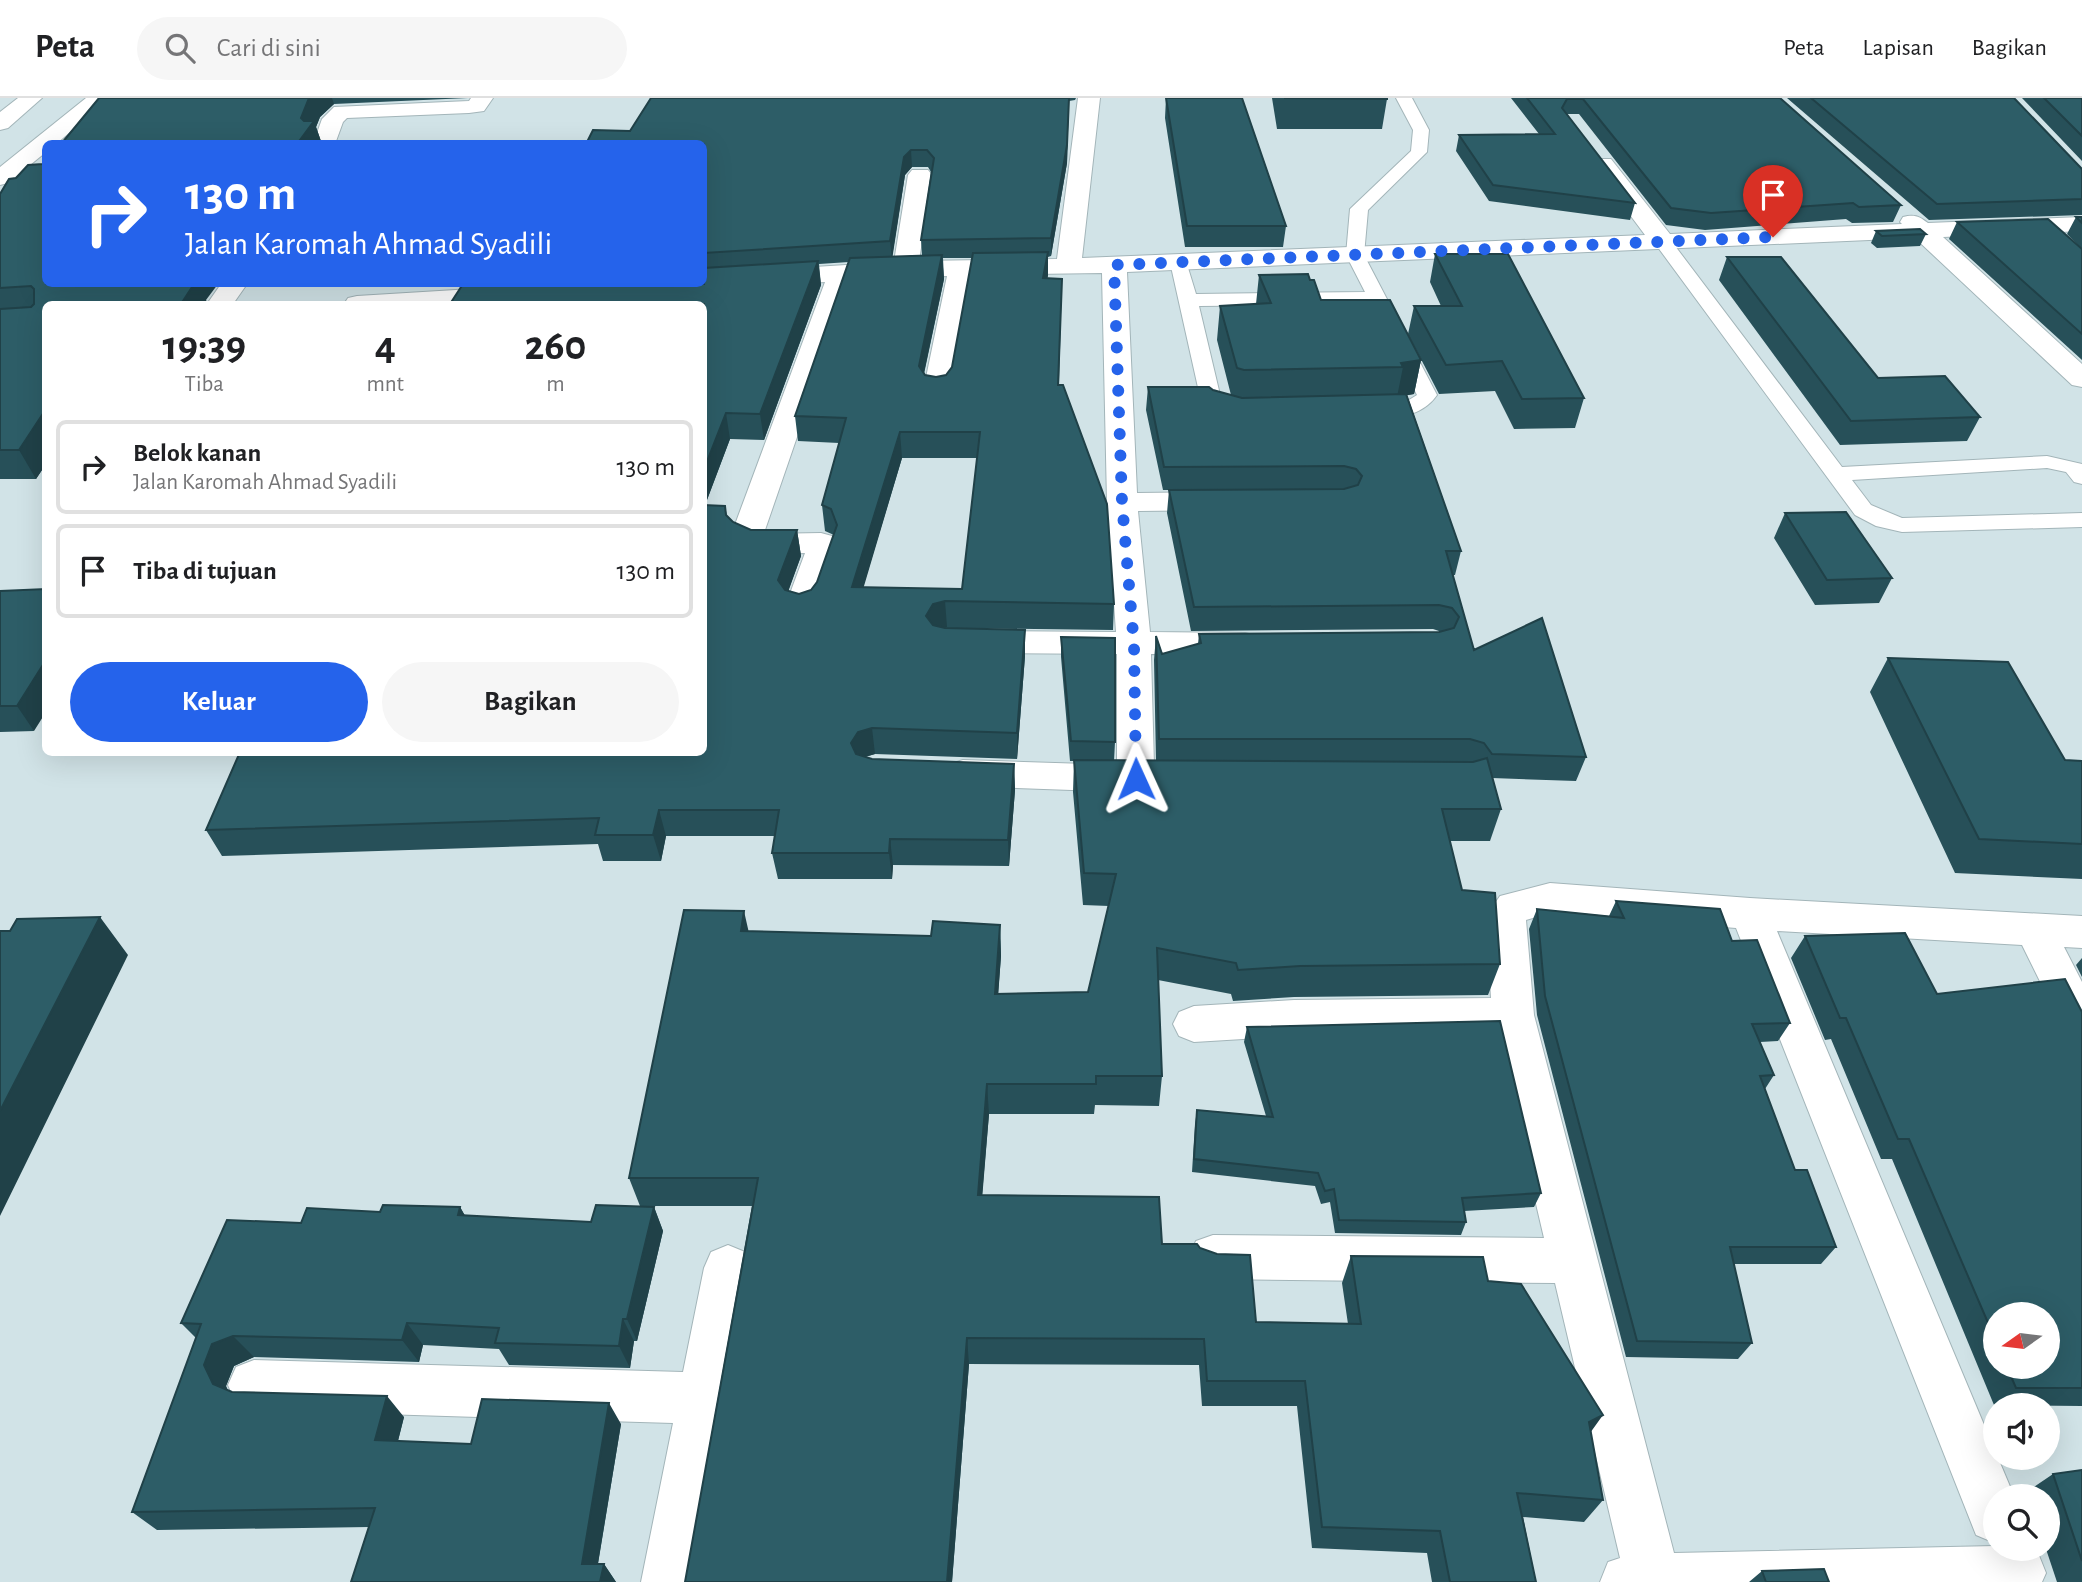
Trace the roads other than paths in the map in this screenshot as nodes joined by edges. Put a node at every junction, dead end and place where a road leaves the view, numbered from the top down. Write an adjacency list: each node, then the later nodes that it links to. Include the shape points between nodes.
1 (31, 98): 7 (main road)
2 (482, 98): 9 (main road, via 477,106 468,107 342,112 333,119)
3 (1089, 98): 22 (main road)
4 (1404, 98): 20 (lane, via 1420,130 1419,152 1359,209)
5 (99, 99): 6 (main road); 8 (main road)
6 (124, 99)
7 (5, 115)
8 (48, 140)
9 (325, 140)
10 (42, 144): 13 (main road)
11 (1588, 144): 18 (main road)
12 (920, 175): 25 (main road)
13 (0, 178)
14 (1892, 204): 17 (main road)
15 (2082, 224): 16 (main road)
16 (2043, 226): 17 (main road); 19 (lane)
17 (1921, 230): 18 (main road); 32 (main road)
18 (1663, 242): 20 (main road); 36 (lane)
19 (2063, 244)
20 (1355, 255): 21 (main road); 29 (lane)
21 (1178, 262): 23 (main road); 30 (lane)
22 (1069, 265): 23 (main road); 24 (main road)
23 (1114, 265): 39 (main road)
24 (961, 267): 25 (main road); 33 (main road)
25 (905, 269): 26 (main road)
26 (841, 273): 27 (main road); 41 (main road, via 749,530 749,539 755,544 821,543)
27 (707, 282)
28 (528, 293): 31 (main road)
29 (1376, 298): 30 (lane); 34 (lane, via 1427,395 1423,403 1410,409)
30 (1189, 300): 35 (lane, via 1212,401 1227,412)
31 (404, 301)
32 (2082, 379)
33 (937, 392)
34 (1356, 411)
35 (1252, 413)
36 (1836, 474): 37 (lane, via 2047,462 2073,467); 40 (lane, via 1863,510 1902,525)
37 (2082, 477)
38 (1244, 501): 39 (main road)
39 (1122, 502): 44 (main road)
40 (2082, 520)
41 (802, 607)
42 (947, 641): 44 (main road)
43 (1270, 644): 44 (main road)
44 (1134, 645): 46 (main road)
45 (930, 772): 46 (main road)
46 (1136, 779): 47 (main road)
47 (1204, 779)
48 (1750, 914): 49 (main road); 51 (main road, via 1550,898 1514,907 1506,916); 59 (main road)
49 (2035, 930): 50 (main road); 53 (main road)
50 (2082, 932)
51 (1513, 1016): 52 (main road); 55 (main road)
52 (1194, 1024)
53 (2082, 1024)
54 (1213, 1257): 55 (main road)
55 (1572, 1261): 61 (main road)
56 (728, 1268): 58 (main road)
57 (254, 1385): 58 (main road)
58 (705, 1398): 62 (main road)
59 (1983, 1487)
60 (2016, 1568): 61 (main road)
61 (1640, 1581)
62 (669, 1582)

